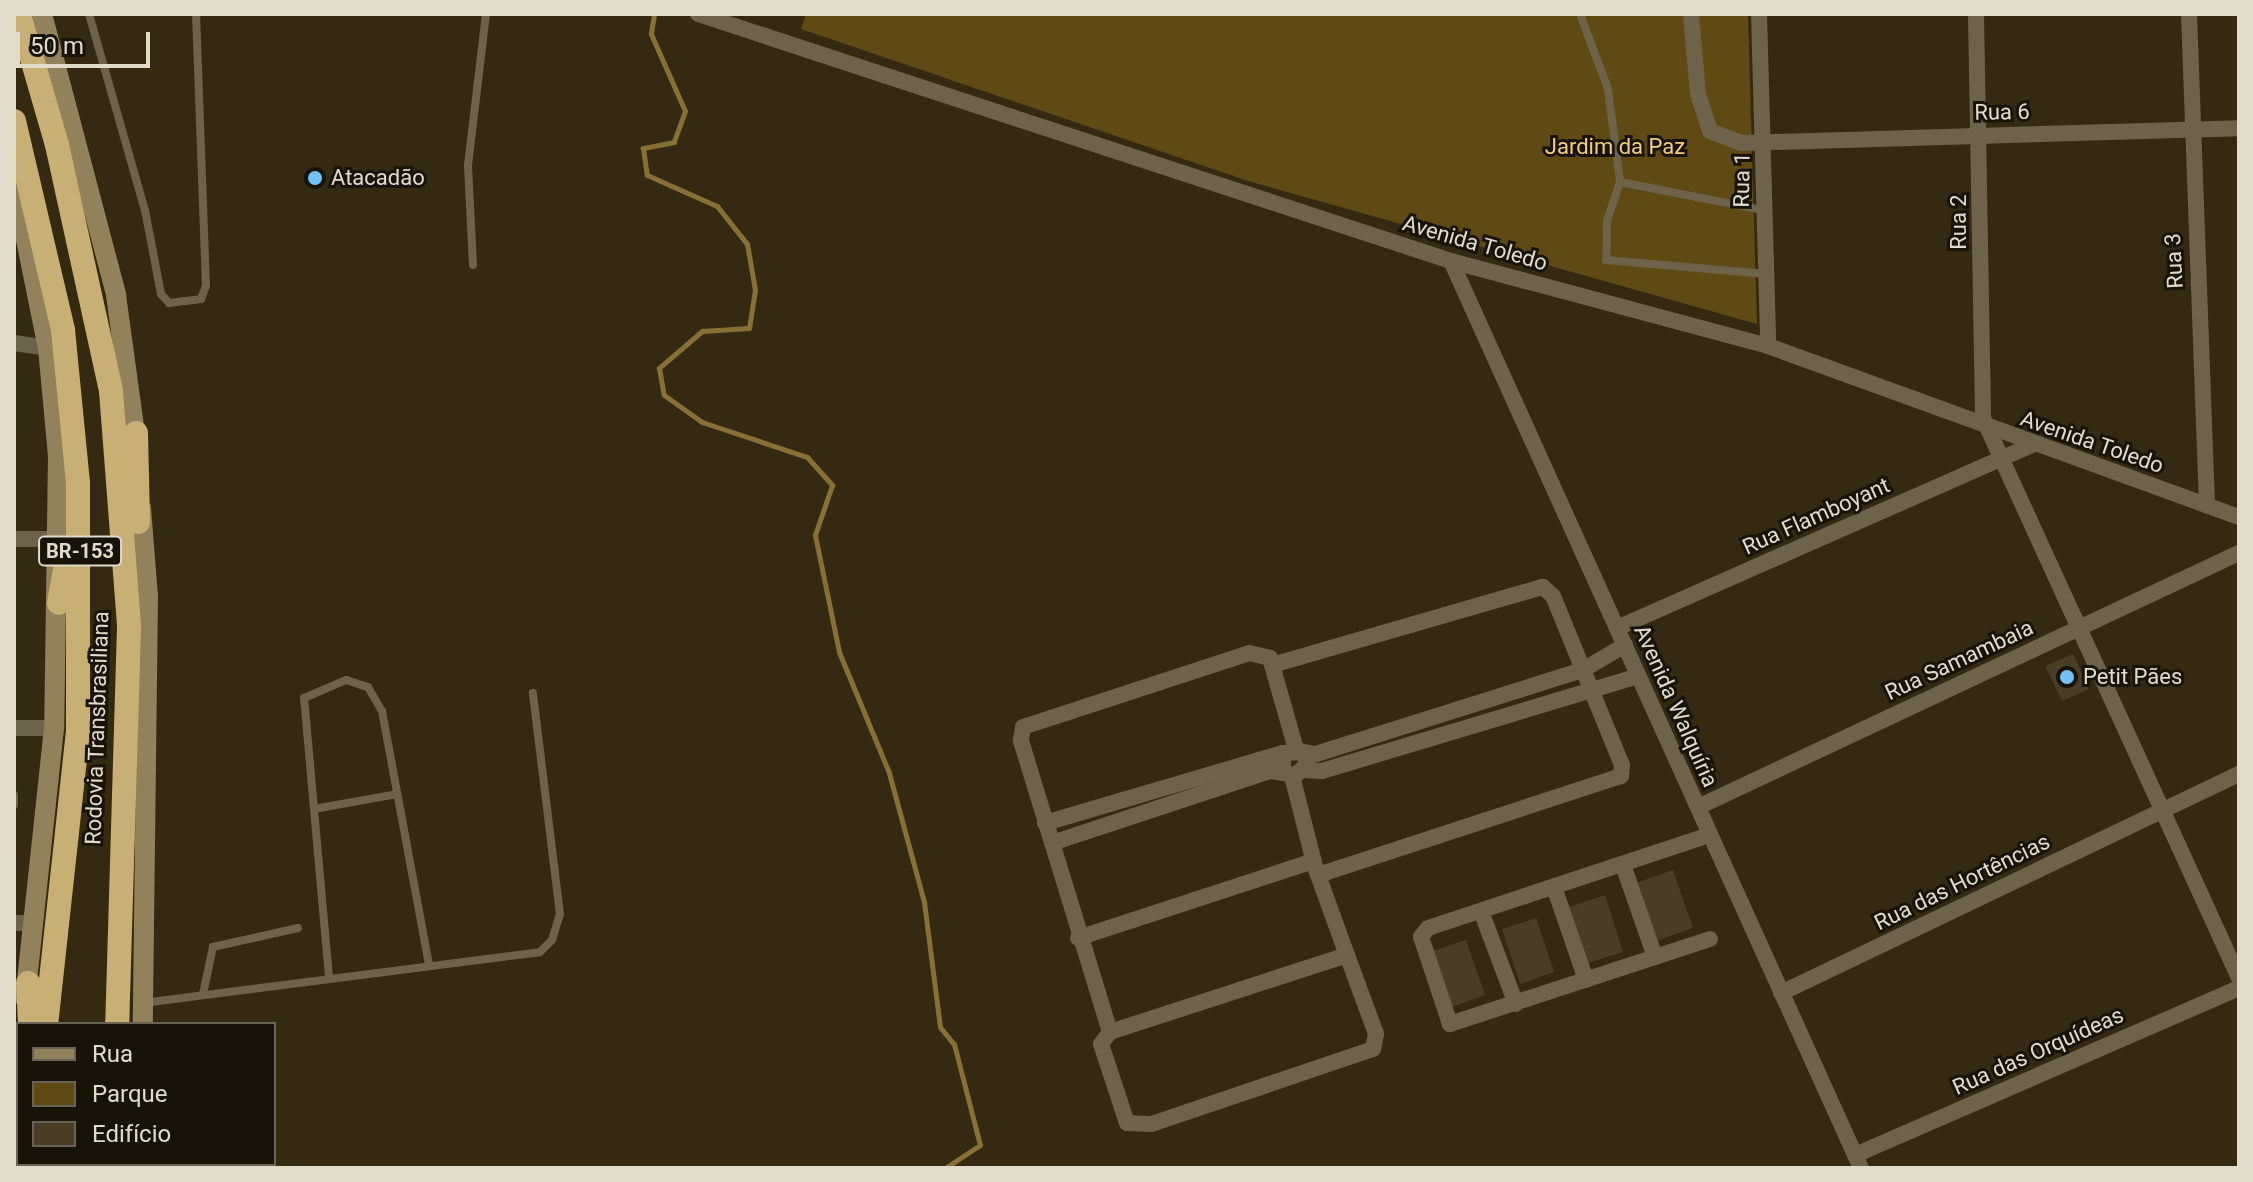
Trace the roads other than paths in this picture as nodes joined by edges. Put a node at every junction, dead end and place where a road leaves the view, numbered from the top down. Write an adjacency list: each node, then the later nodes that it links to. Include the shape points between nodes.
1 (19, 14): 36 (highway, Rodovia Transbrasiliana / BR-153, via 101,336)
2 (42, 14): 27 (main road, via 116,295)
3 (89, 14): 4 (lane, via 142,196 161,294 169,303 201,299 206,286)
4 (196, 14)
5 (486, 14): 21 (lane, via 468,165)
6 (698, 14): 20 (street, Avenida Toledo)
7 (1580, 14): 18 (lane, via 1608,89)
8 (1691, 14): 16 (street, Rua 6, via 1696,83 1710,131 1741,143)
9 (1759, 14): 16 (street, Rua 1)
10 (1976, 14): 15 (street, Rua 2)
11 (2189, 14): 14 (street, Rua 3)
12 (14, 121): 23 (highway, Rodovia Transbrasiliana / BR-153)
13 (2239, 128): 14 (street, Rua 6)
14 (2191, 131): 15 (street, Rua 6); 30 (street, Rua 3)
15 (1981, 134): 16 (street, Rua 6); 26 (street, Rua 2, via 1981,399)
16 (1765, 142): 19 (street, Rua 1)
17 (14, 180): 23 (main road, Rodovia Transbrasiliana)
18 (1620, 182): 19 (lane); 22 (lane, via 1607,221 1606,260)
19 (1763, 210): 22 (street, Rua 1)
20 (1451, 261): 25 (street, Avenida Toledo); 37 (street, Avenida Walquíria)
21 (473, 265)
22 (1766, 274): 25 (street, Rua 1)
23 (55, 339): 24 (street); 33 (main road, Rodovia Transbrasiliana); 35 (highway, via 71,487 69,558); 81 (highway, Rodovia Transbrasiliana / BR-153, via 78,483 79,716)
24 (14, 343)
25 (1768, 346): 26 (street, Avenida Toledo)
26 (1987, 429): 28 (street, Avenida Toledo); 29 (street, Rua 2)
27 (136, 433): 36 (highway, via 141,562); 78 (main road, via 148,596)
28 (2034, 444): 29 (street, Rua Flamboyant); 30 (street, Avenida Toledo)
29 (2002, 458): 37 (street, Rua Flamboyant); 38 (street, Rua 2)
30 (2207, 506): 31 (street, Avenida Toledo)
31 (2239, 517)
32 (14, 539): 33 (street)
33 (58, 539): 35 (main road, Rodovia Transbrasiliana)
34 (2239, 553): 38 (street, Rua Samambaia)
35 (59, 603): 46 (main road, Rodovia Transbrasiliana)
36 (129, 627): 82 (highway, Rodovia Transbrasiliana / BR-153)
37 (1617, 628): 39 (street, Avenida Walquíria)
38 (2077, 629): 53 (street, Rua Samambaia); 55 (street, Rua 2)
39 (1625, 645): 41 (street); 42 (street, Avenida Walquíria)
40 (1272, 665): 41 (street, via 1543,587 1553,596); 47 (street); 56 (street, via 1270,658 1249,653 1028,723 1021,740)
41 (1583, 670): 43 (street); 47 (street, via 1316,754)
42 (1638, 676): 43 (street); 53 (street, Avenida Walquíria)
43 (1590, 687): 48 (street, via 1322,771); 60 (street, via 1622,765 1621,776)
44 (533, 693): 69 (lane, via 560,914 552,940 540,952)
45 (14, 728): 46 (street)
46 (54, 728): 63 (main road, Rodovia Transbrasiliana)
47 (1294, 751): 48 (street); 48 (street); 56 (street)
48 (1293, 772): 58 (street); 60 (street)
49 (2239, 774): 55 (street, Rua das Hortências)
50 (397, 794): 54 (lane); 54 (lane, via 382,711 368,687 346,680 304,698); 69 (lane)
51 (14, 795): 52 (lane)
52 (14, 805)
53 (1698, 807): 57 (street, Avenida Walquíria)
54 (314, 809): 70 (lane)
55 (2162, 810): 71 (street, Rua 2); 75 (street, Rua das Hortências)
56 (1045, 823): 58 (street)
57 (1710, 835): 59 (street); 75 (street, Avenida Walquíria)
58 (1052, 843): 65 (street)
59 (1623, 865): 61 (street); 68 (street)
60 (1316, 868): 65 (street); 67 (street)
61 (1554, 887): 62 (street); 72 (street)
62 (1481, 911): 77 (street); 77 (street, via 1428,928 1421,937 1450,1024)
63 (24, 923): 73 (main road, Rodovia Transbrasiliana)
64 (298, 928): 76 (lane, via 213,947)
65 (1078, 938): 83 (street)
66 (1710, 939): 68 (street)
67 (1347, 955): 83 (street); 83 (street, via 1377,1042 1368,1054 1345,1063 1139,1128 1127,1123 1101,1044)
68 (1655, 957): 72 (street)
69 (429, 965): 70 (lane)
70 (329, 977): 76 (lane)
71 (2239, 978)
72 (1586, 980): 77 (street)
73 (28, 983): 79 (main road, Rodovia Transbrasiliana); 80 (highway)
74 (2239, 988): 84 (street, Rua das Orquídeas)
75 (1781, 993): 84 (street, Avenida Walquíria)
76 (203, 994): 78 (lane)
77 (1516, 1004)
78 (142, 1014)
79 (21, 1022)
80 (30, 1022)
81 (46, 1022)
82 (117, 1022)
83 (1110, 1032)
84 (1858, 1162)

